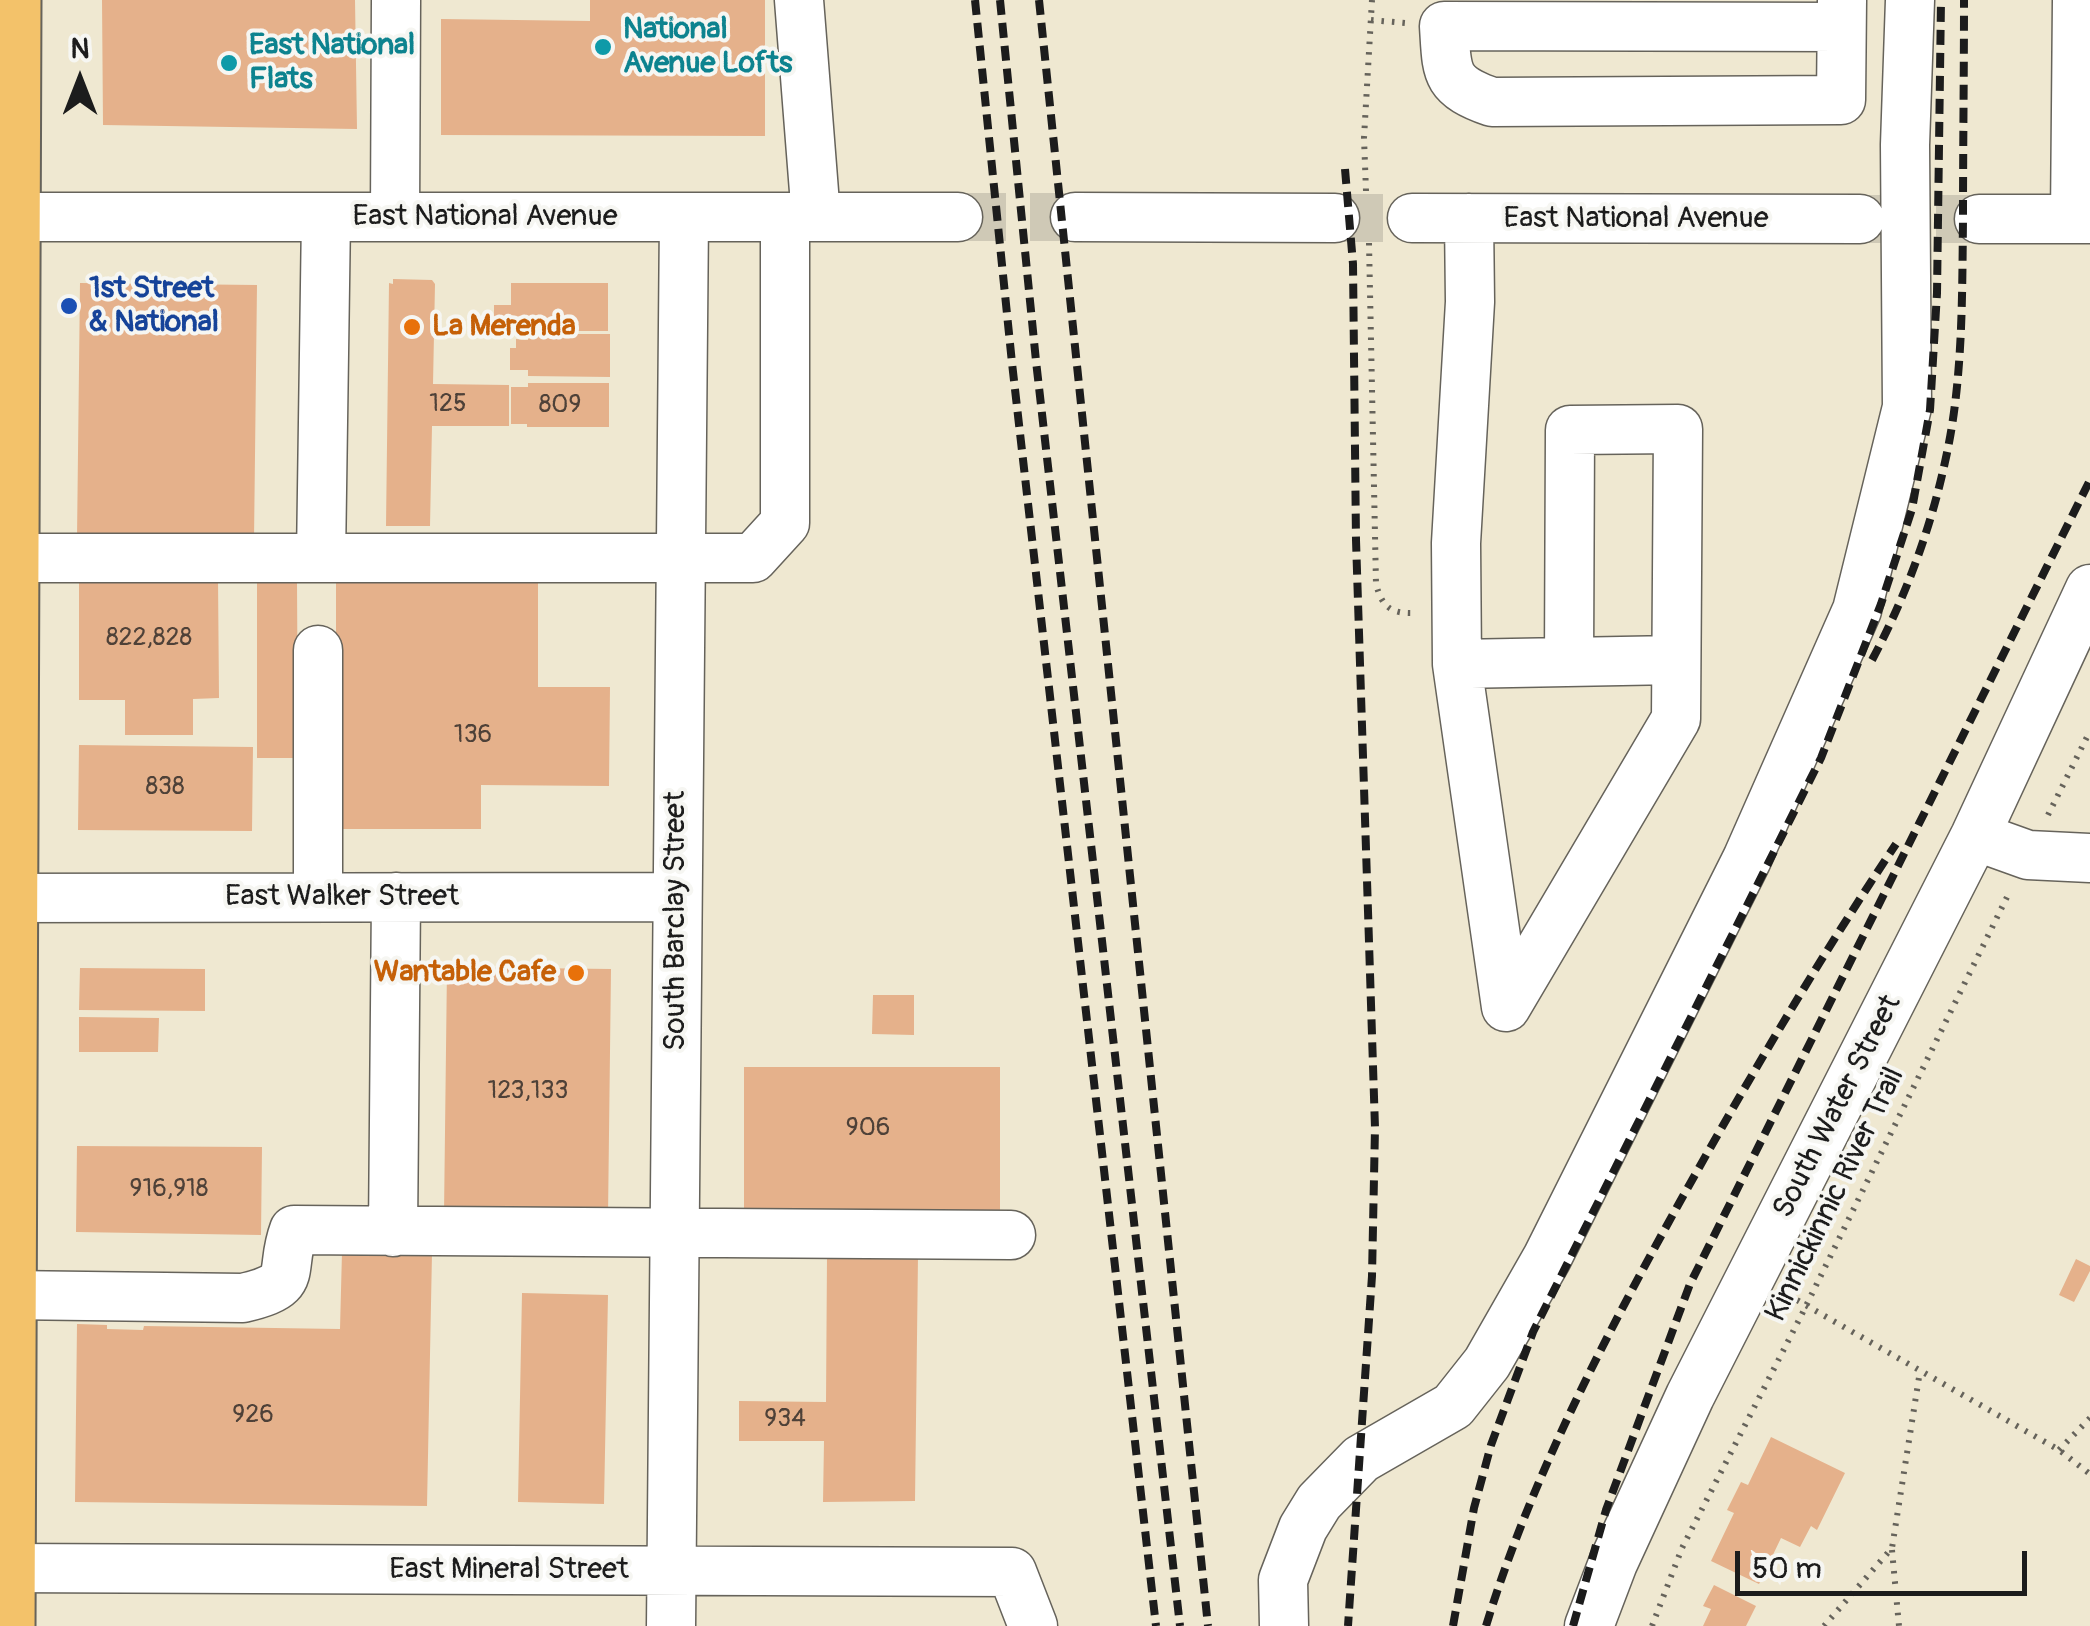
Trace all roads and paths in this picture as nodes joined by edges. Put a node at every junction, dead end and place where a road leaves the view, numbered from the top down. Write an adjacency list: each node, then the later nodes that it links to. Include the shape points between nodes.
1 (13, 0): 9 (main road)
2 (396, 0): 11 (street)
3 (800, 0): 13 (street)
4 (1372, 0): 8 (path)
5 (1910, 0): 58 (street, via 1907,407 1857,610 1747,859 1487,1364 1453,1406 1361,1460 1319,1502 1283,1580)
6 (2077, 0): 21 (street)
7 (1841, 14): 7 (street, via 1444,26 1446,72 1456,86 1492,102 1840,100)
8 (1364, 138)
9 (6, 217): 10 (street, East National Avenue); 23 (main road)
10 (326, 217): 11 (street, East National Avenue); 25 (street)
11 (394, 217): 12 (street, East National Avenue)
12 (684, 217): 13 (street, East National Avenue); 26 (street, South Barclay Street)
13 (800, 217): 14 (street, East National Avenue); 26 (street, via 785,522 753,558)
14 (958, 217)
15 (1075, 217): 16 (street)
16 (1335, 218)
17 (1412, 218): 18 (street, East National Avenue)
18 (1470, 218): 20 (street, East National Avenue); 28 (street)
19 (1979, 218): 21 (street)
20 (1860, 219)
21 (2082, 219)
22 (1370, 284): 28 (path, via 1376,584 1381,602 1403,614)
23 (6, 384): 24 (main road)
24 (7, 526): 25 (street); 40 (main road)
25 (321, 558): 26 (street)
26 (678, 558): 39 (street, South Barclay Street)
27 (2090, 589): 34 (street, South Water Street)
28 (1456, 612): 32 (street)
29 (318, 650): 37 (street)
30 (1676, 660): 31 (street); 31 (street, via 1678,429 1570,430); 32 (street, via 1676,718 1506,1007)
31 (1569, 662): 32 (street)
32 (1457, 664)
33 (2090, 731): 35 (path, Kinnickinnic River Trail)
34 (1975, 836): 35 (street); 45 (street, South Water Street)
35 (2028, 855): 36 (street); 47 (path, Kinnickinnic River Trail)
36 (2090, 858)
37 (318, 897): 38 (street, East Walker Street); 40 (street, East Walker Street)
38 (396, 897): 39 (street, East Walker Street); 41 (street)
39 (676, 897): 43 (street, South Barclay Street)
40 (4, 898): 42 (main road)
41 (393, 1232): 43 (street); 46 (street, via 294,1230 284,1279 242,1298)
42 (4, 1233): 46 (main road)
43 (673, 1235): 44 (street); 54 (street, South Barclay Street)
44 (1010, 1236)
45 (1752, 1274): 47 (path); 59 (street, South Water Street)
46 (8, 1295): 53 (main road)
47 (1807, 1305): 48 (path); 60 (path, Kinnickinnic River Trail, via 1682,1548)
48 (1920, 1370): 50 (path); 52 (path)
49 (2090, 1418): 50 (path)
50 (2059, 1450): 51 (path)
51 (2090, 1474)
52 (1892, 1548): 61 (path); 62 (path)
53 (3, 1568): 54 (street, East Mineral Street); 55 (main road)
54 (672, 1571): 56 (street, South Barclay Street); 57 (street, East Mineral Street, via 1012,1572)
55 (7, 1626)
56 (671, 1626)
57 (1033, 1626)
58 (1284, 1626)
59 (1589, 1626)
60 (1652, 1626)
61 (1824, 1626)
62 (1899, 1626)

